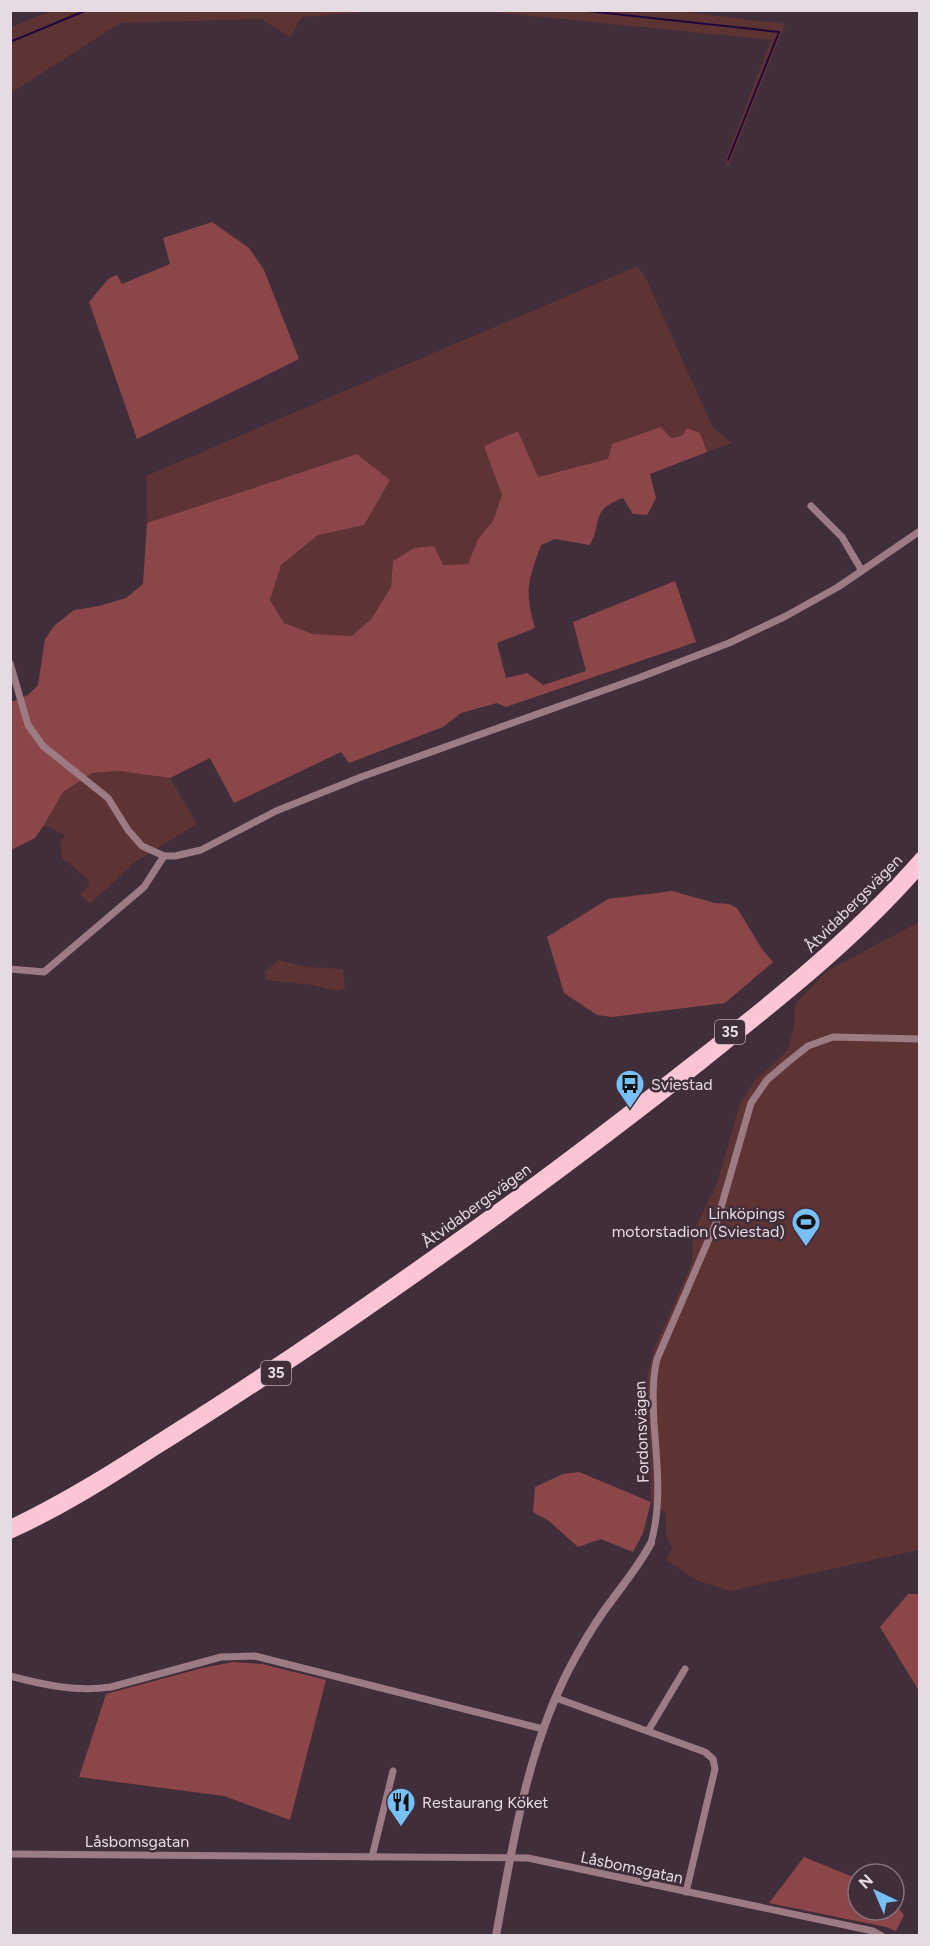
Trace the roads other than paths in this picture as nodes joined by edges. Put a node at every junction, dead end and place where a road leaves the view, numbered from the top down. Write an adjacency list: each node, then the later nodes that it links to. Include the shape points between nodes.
1 (811, 506): 3 (street, via 842,537)
2 (920, 531): 3 (street)
3 (862, 571): 5 (street, via 786,616 729,643 305,799 201,850)
4 (10, 663): 5 (street, via 28,725 43,746 108,798 142,846)
5 (164, 856): 8 (street, via 136,895 44,972)
6 (920, 857): 10 (main road, Åtvidabergsvägen / 35, via 824,955 525,1189 212,1406 74,1492)
7 (920, 869): 11 (main road, Åtvidabergsvägen / 35, via 861,932 800,986 530,1196 216,1413 69,1505)
8 (10, 969)
9 (920, 1039): 12 (street, Fordonsvägen, via 833,1037 820,1041 772,1076 751,1103 718,1218 654,1372 658,1512)
10 (10, 1525)
11 (10, 1534)
12 (651, 1543): 15 (street, Fordonsvägen, via 592,1628)
13 (685, 1669): 17 (street)
14 (10, 1676): 16 (street, via 55,1687 94,1689 221,1657 255,1656)
15 (556, 1698): 16 (street, Fordonsvägen); 17 (street)
16 (543, 1729): 21 (street, Fordonsvägen)
17 (648, 1731): 22 (street, via 705,1752 715,1764)
18 (393, 1771): 20 (street)
19 (10, 1854): 20 (street, Låsbomsgatan)
20 (372, 1857): 21 (street, Låsbomsgatan)
21 (511, 1858): 22 (street, Låsbomsgatan, via 528,1858); 23 (street, Fordonsvägen)
22 (686, 1892): 24 (street, Låsbomsgatan)
23 (496, 1935)
24 (882, 1935)

